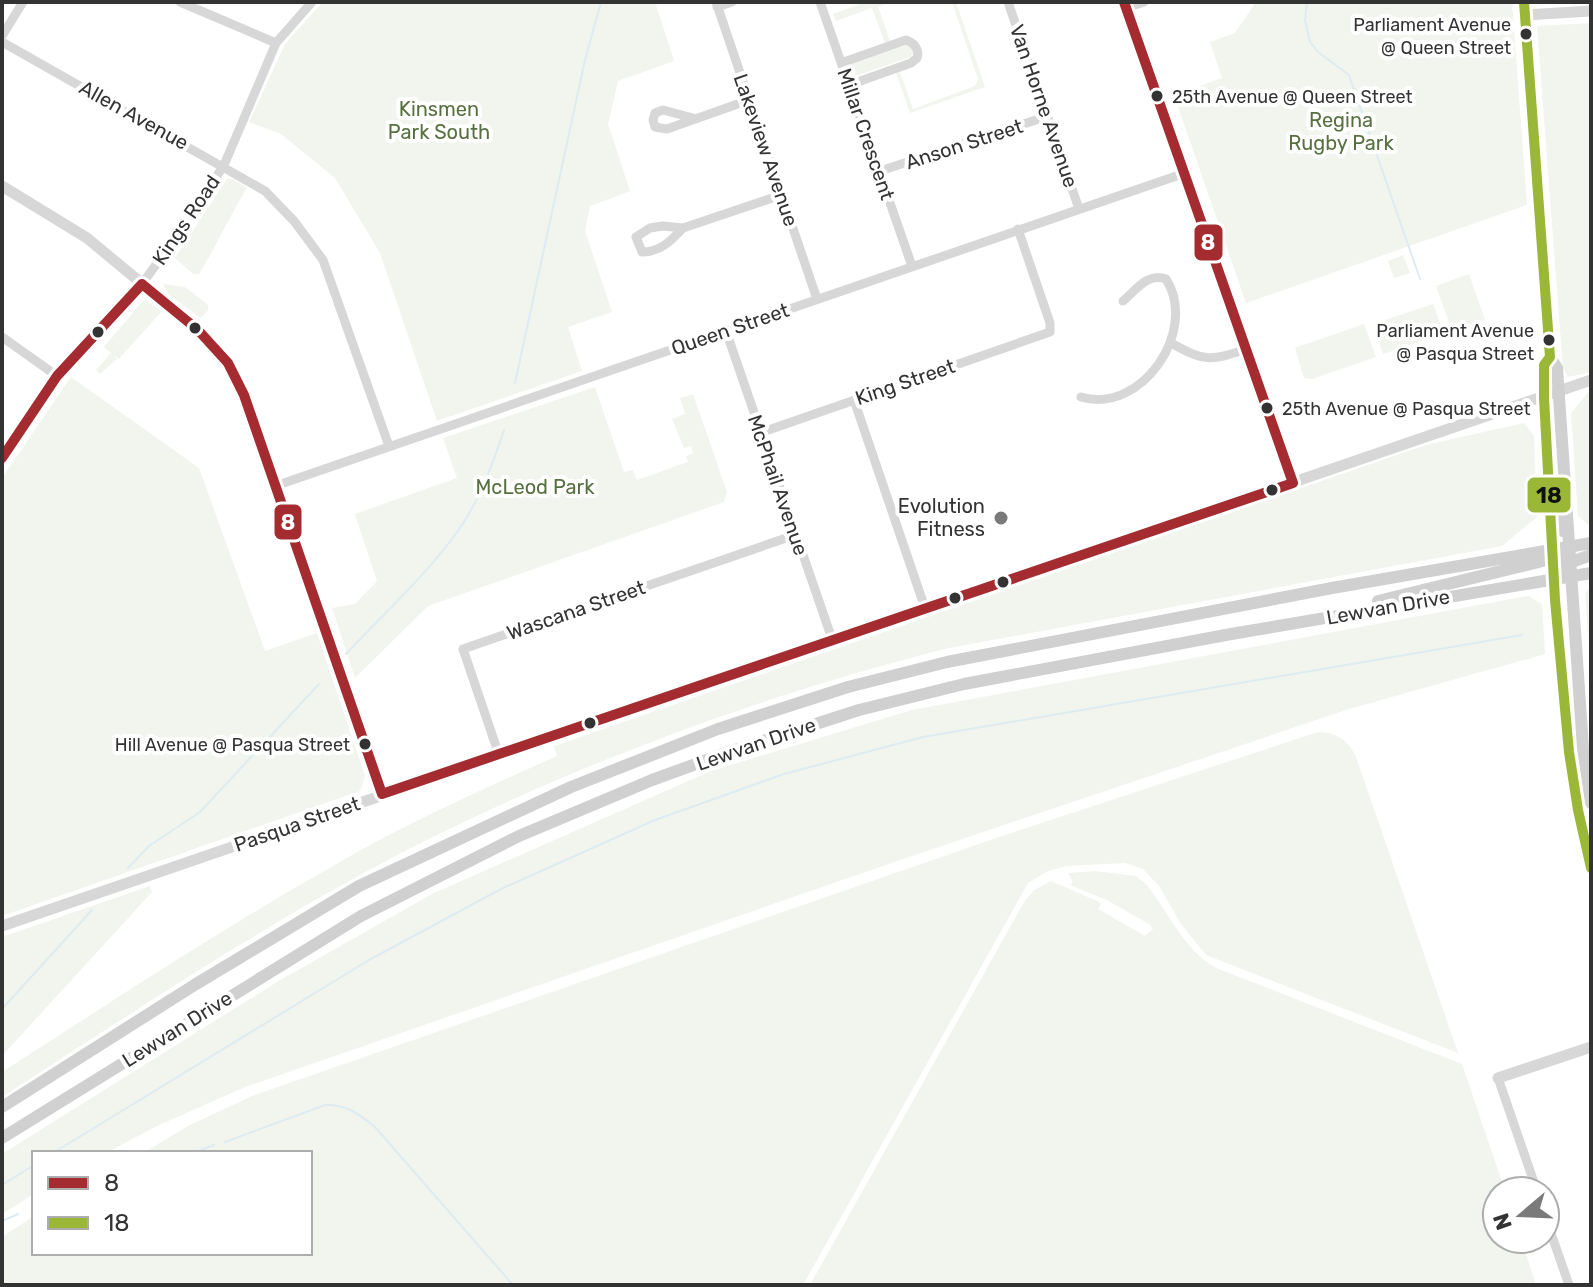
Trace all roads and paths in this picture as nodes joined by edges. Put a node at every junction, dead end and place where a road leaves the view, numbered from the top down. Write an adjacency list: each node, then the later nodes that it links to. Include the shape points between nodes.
1 (23, 2): 12 (street)
2 (180, 2): 14 (street)
3 (312, 2): 14 (street, Kings Road)
4 (732, 2): 8 (street)
5 (820, 2): 15 (street, Millar Crescent)
6 (1008, 2): 18 (street, Van Horne Avenue)
7 (1144, 2): 9 (street)
8 (716, 4): 17 (street, Lakeview Avenue)
9 (1125, 5): 22 (street)
10 (1524, 8): 11 (street); 36 (main road)
11 (1591, 11)
12 (2, 36)
13 (2, 42): 20 (street, Allen Avenue)
14 (276, 43): 20 (street, Kings Road)
15 (841, 63): 16 (street, Millar Crescent); 16 (street, via 906,40 919,53 911,63)
16 (849, 85): 21 (street, Millar Crescent)
17 (749, 100): 19 (street); 24 (street, Lakeview Avenue)
18 (1048, 116): 21 (street, Anson Street); 25 (street, Van Horne Avenue)
19 (693, 118)
20 (224, 165): 29 (street, Kings Road); 44 (street, Allen Avenue, via 265,191 323,260)
21 (880, 171): 28 (street, Millar Crescent)
22 (1185, 173): 25 (street, Queen Street); 35 (street)
23 (2, 186): 29 (street, via 87,238)
24 (781, 195): 26 (street); 30 (street, Lakeview Avenue)
25 (1079, 209): 27 (street, Queen Street)
26 (683, 228): 26 (street, via 650,228 636,237 637,244 649,252 669,243)
27 (1018, 229): 28 (street, Queen Street); 42 (street, King Street, via 1050,332)
28 (912, 266): 30 (street, Queen Street)
29 (142, 284): 37 (street, Kings Road); 47 (street, via 198,330 228,363)
30 (817, 299): 32 (street, Queen Street)
31 (1123, 301): 34 (street, via 1149,278 1166,279 1174,298)
32 (726, 331): 43 (street, McPhail Avenue); 44 (street, Queen Street)
33 (2, 337): 37 (street)
34 (1171, 343): 35 (street, via 1208,359); 40 (street, via 1152,372 1122,395 1097,402)
35 (1247, 349): 46 (street)
36 (1550, 357): 39 (main road, via 1557,365); 41 (main road, via 1544,365)
37 (57, 376): 45 (street, Kings Road)
38 (1591, 380): 39 (street, Pasqua Street)
39 (1559, 392): 41 (street, Pasqua Street); 48 (main road)
40 (1081, 397)
41 (1544, 397): 46 (street, Pasqua Street); 48 (main road, via 1553,403); 51 (main road)
42 (854, 400): 43 (street, King Street); 56 (street)
43 (760, 433): 49 (street, McPhail Avenue)
44 (389, 446): 47 (street, Queen Street)
45 (2, 458)
46 (1293, 483): 56 (street, Pasqua Street)
47 (275, 486): 60 (street)
48 (1565, 488): 51 (main road)
49 (795, 535): 58 (street, McPhail Avenue); 59 (street, Wascana Street, via 463,649)
50 (1591, 543): 51 (main road, Lewvan Drive)
51 (1563, 555): 52 (main road); 54 (main road); 55 (main road); 57 (main road); 66 (main road, Lewvan Drive, via 1332,588 947,662 705,733 558,793 359,886)
52 (1591, 555)
53 (1591, 573): 54 (main road, Lewvan Drive)
54 (1573, 576): 55 (main road, Lewvan Drive); 61 (main road)
55 (1553, 580): 57 (main road, Lewvan Drive); 62 (main road, via 1568,748)
56 (925, 608): 58 (street, Pasqua Street)
57 (1296, 623): 67 (main road, Lewvan Drive, via 952,687 804,727 652,780 519,836 361,916)
58 (832, 639): 59 (street, Pasqua Street)
59 (499, 755): 60 (street, Pasqua Street)
60 (382, 794): 63 (street, Pasqua Street)
61 (1591, 803)
62 (1591, 868)
63 (2, 926)
64 (1591, 1047): 65 (street)
65 (1498, 1078): 68 (street)
66 (2, 1107)
67 (2, 1138)
68 (1531, 1175)
69 (1559, 1255): 70 (street)
70 (1569, 1285)

